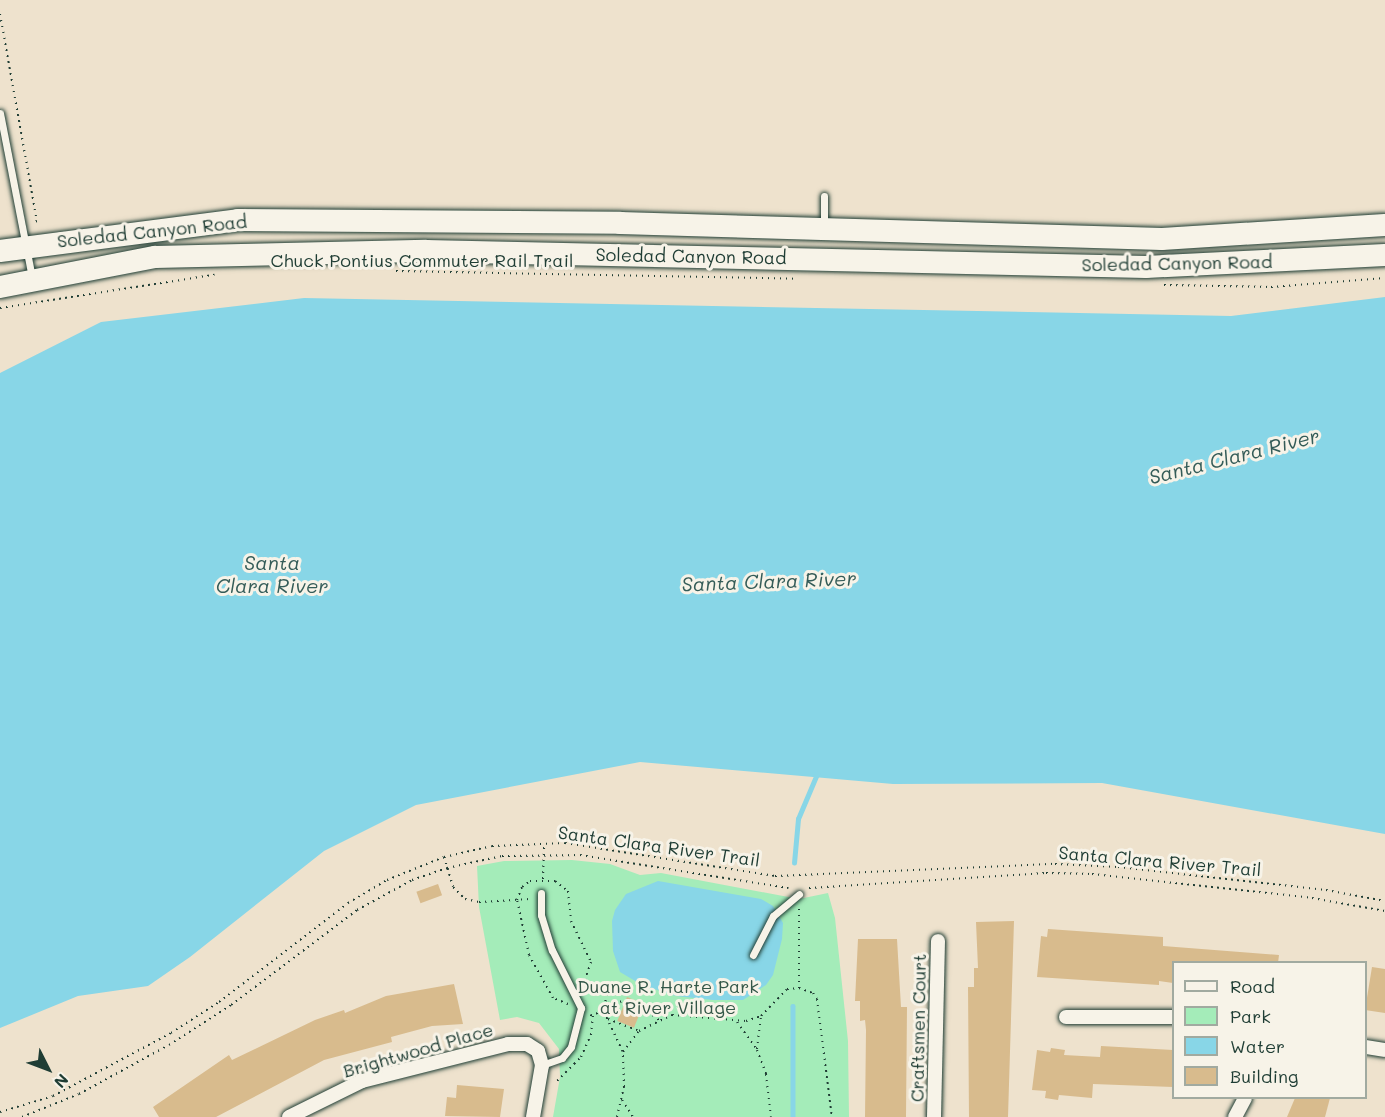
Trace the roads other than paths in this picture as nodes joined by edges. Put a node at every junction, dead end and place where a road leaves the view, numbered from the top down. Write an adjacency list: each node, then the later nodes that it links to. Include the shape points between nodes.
1 (0, 113): 7 (lane)
2 (824, 196): 5 (lane)
3 (620, 223): 5 (main road, Soledad Canyon Road); 7 (main road, Soledad Canyon Road, via 238,220); 9 (main road, via 617,231 600,240 463,238)
4 (1385, 225): 6 (main road, Soledad Canyon Road)
5 (824, 228): 6 (main road, Soledad Canyon Road, via 1162,239)
6 (1296, 231): 11 (main road)
7 (22, 237): 8 (main road, Soledad Canyon Road); 12 (lane)
8 (0, 252)
9 (444, 252): 11 (main road, Soledad Canyon Road, via 1146,267); 12 (main road, Soledad Canyon Road, via 155,257)
10 (1385, 255): 11 (main road, Soledad Canyon Road)
11 (1293, 260)
12 (33, 279): 13 (main road, Soledad Canyon Road)
13 (0, 287)
14 (799, 892): 17 (lane, via 764,928)
15 (541, 893): 22 (lane, via 541,915 552,950 581,1008 571,1047 562,1058)
16 (938, 941): 26 (street, Craftsmen Court)
17 (753, 955)
18 (1066, 1017): 19 (street)
19 (1172, 1017)
20 (1367, 1047): 21 (street)
21 (1385, 1050)
22 (542, 1065): 24 (street, Brightwood Place, via 538,1051 527,1044 508,1044 362,1081); 25 (street)
23 (1244, 1099): 27 (street)
24 (289, 1117)
25 (533, 1117)
26 (934, 1117)
27 (1235, 1117)

